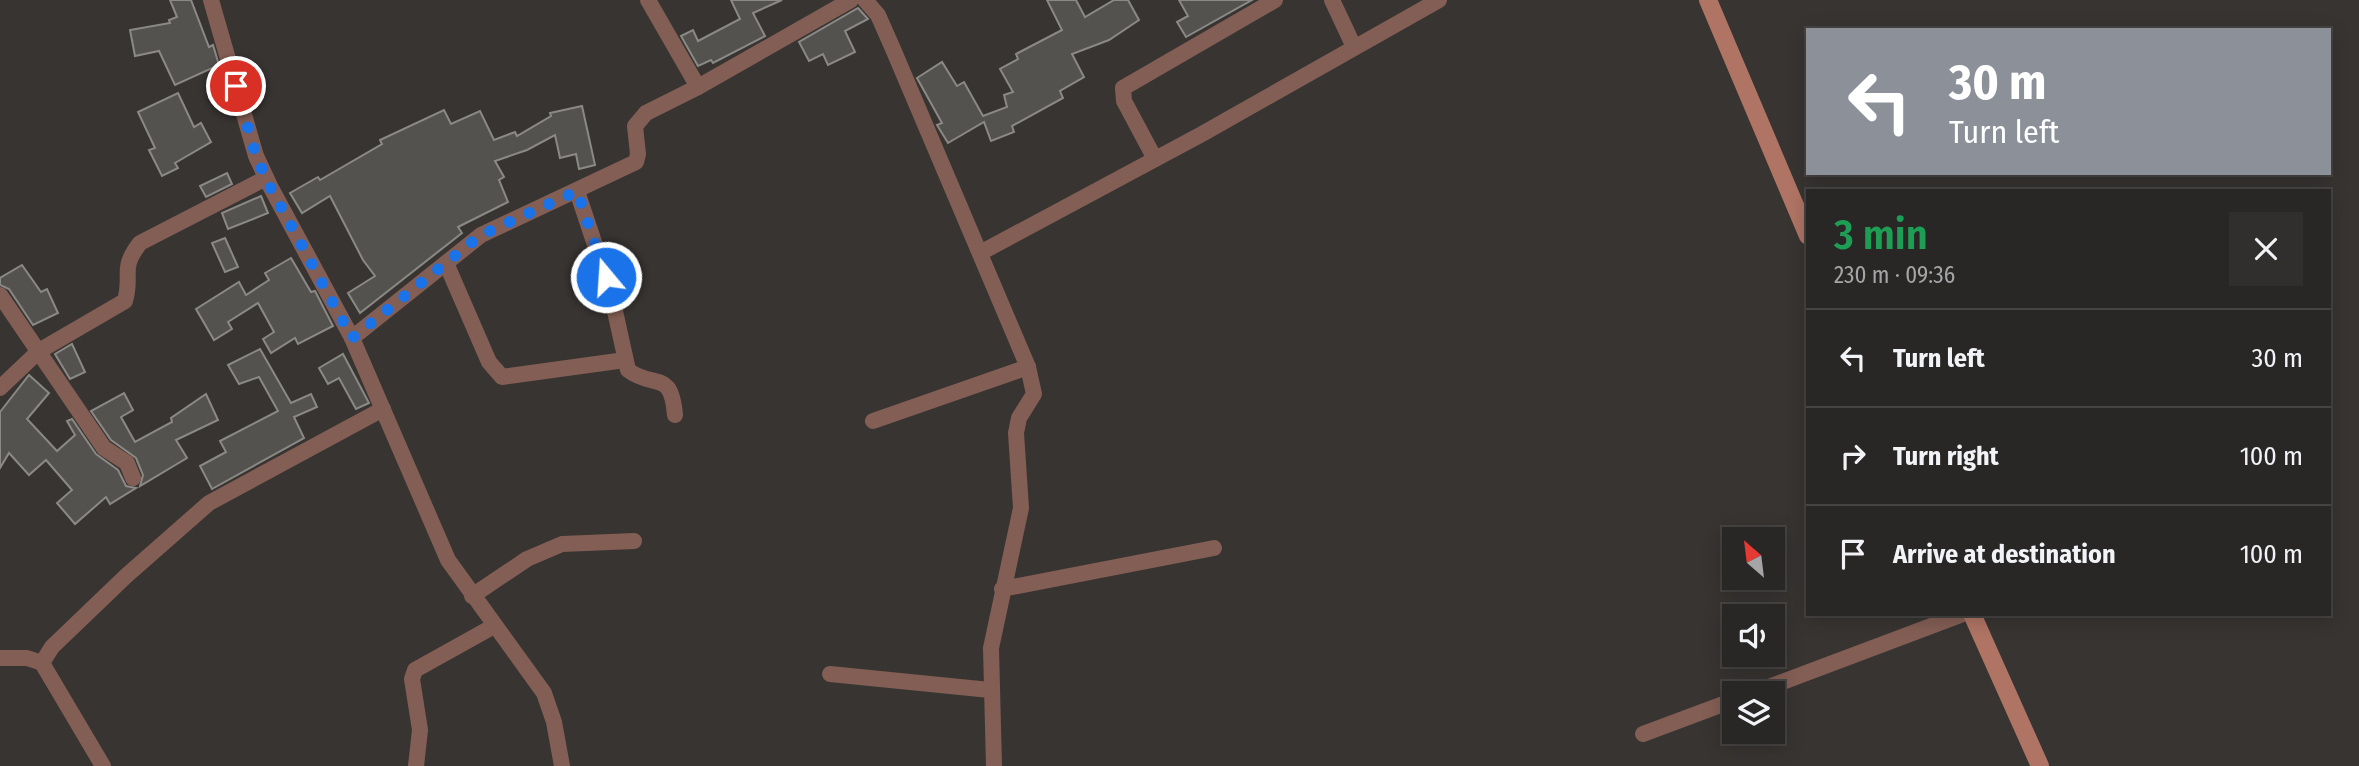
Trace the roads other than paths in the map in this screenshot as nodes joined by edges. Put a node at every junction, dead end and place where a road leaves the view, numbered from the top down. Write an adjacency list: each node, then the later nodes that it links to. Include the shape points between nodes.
1 (211, 0): 12 (street)
2 (648, 0): 10 (street)
3 (851, 0): 10 (street)
4 (865, 0): 15 (street, via 878,15)
5 (1275, 0): 11 (street, via 1123,88 1124,101)
6 (1332, 0): 9 (street)
7 (1439, 0): 9 (street)
8 (1708, 0): 14 (street)
9 (1354, 47): 11 (street)
10 (698, 87): 13 (street, via 639,119 635,126 636,162)
11 (1155, 159): 15 (street)
12 (266, 178): 18 (street); 19 (street, via 140,243 125,271 129,288 125,301)
13 (577, 191): 16 (street, via 494,228); 20 (street, via 611,293)
14 (1806, 231)
15 (980, 253): 21 (street)
16 (446, 263): 18 (street); 20 (street, via 489,362 502,377)
17 (0, 295): 19 (street)
18 (352, 338): 23 (street)
19 (39, 351): 22 (street); 26 (street, via 104,448 127,463)
20 (625, 360): 24 (street, via 635,375 667,386)
21 (1028, 367): 25 (street); 29 (street, via 1034,394 1019,418 1016,433 1021,508)
22 (0, 388)
23 (383, 409): 30 (street, via 448,560); 35 (street, via 209,503 126,576 52,647)
24 (675, 415)
25 (873, 421)
26 (133, 478)
27 (634, 541): 30 (street, via 562,544 527,559)
28 (1214, 548): 29 (street)
29 (1002, 589): 38 (street, via 992,634)
30 (472, 596): 33 (street)
31 (1958, 616): 37 (street)
32 (1973, 616): 41 (street)
33 (494, 626): 43 (street, via 415,670 412,679 420,730); 44 (street, via 544,694)
34 (0, 658): 35 (street)
35 (42, 663): 42 (street)
36 (830, 674): 38 (street)
37 (1785, 681)
38 (990, 690): 45 (street)
39 (1722, 704): 40 (street)
40 (1643, 734)
41 (2034, 764)
42 (103, 766)
43 (416, 766)
44 (562, 766)
45 (994, 766)

